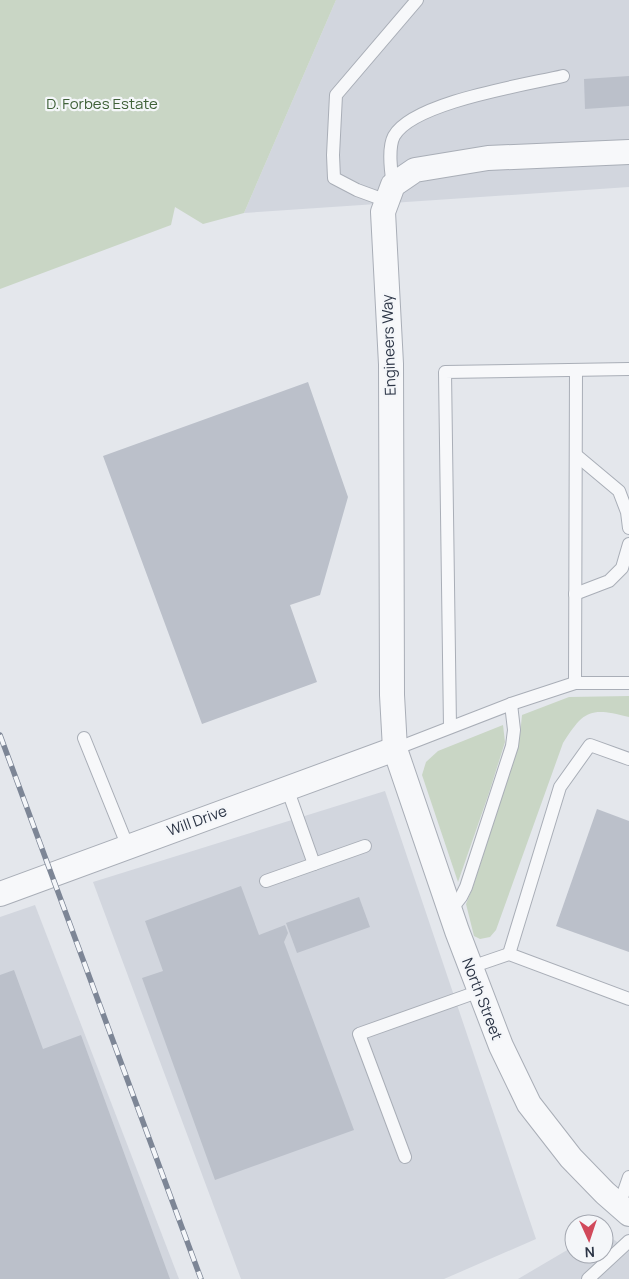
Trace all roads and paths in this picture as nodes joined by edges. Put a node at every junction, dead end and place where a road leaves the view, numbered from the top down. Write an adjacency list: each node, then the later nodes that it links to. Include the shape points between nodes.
1 (417, 0): 4 (lane, via 336,95 334,178 357,190)
2 (563, 76): 4 (lane, via 457,100 411,118 393,137)
3 (629, 152): 4 (street, via 488,158 415,170)
4 (390, 193): 16 (street, Engineers Way, via 383,212 390,364)
5 (629, 369): 6 (lane)
6 (576, 370): 7 (lane); 14 (lane, via 445,372)
7 (576, 455): 8 (lane, via 620,491); 10 (lane)
8 (629, 528)
9 (629, 544): 10 (lane, via 622,568 609,581)
10 (575, 594): 11 (lane)
11 (575, 683): 12 (lane); 13 (lane)
12 (629, 683)
13 (511, 704): 14 (lane); 24 (lane, via 512,746 462,897)
14 (450, 727): 16 (lane)
15 (84, 738): 19 (lane)
16 (395, 749): 18 (street, Will Drive); 24 (street, North Street)
17 (629, 759): 25 (lane, via 590,745 560,787)
18 (287, 788): 19 (street, Will Drive); 21 (lane)
19 (128, 846): 23 (street, Will Drive)
20 (365, 846): 21 (lane)
21 (314, 864): 22 (lane)
22 (266, 882)
23 (0, 894)
24 (450, 911): 26 (street, North Street)
25 (509, 954): 26 (lane); 28 (lane)
26 (471, 967): 27 (street, North Street)
27 (480, 991): 29 (lane, via 359,1034); 31 (street, North Street, via 501,1046 529,1104 571,1158)
28 (629, 999)
29 (405, 1157)
30 (629, 1177): 31 (lane)
31 (624, 1210)
32 (629, 1241): 33 (lane)
33 (588, 1279)

